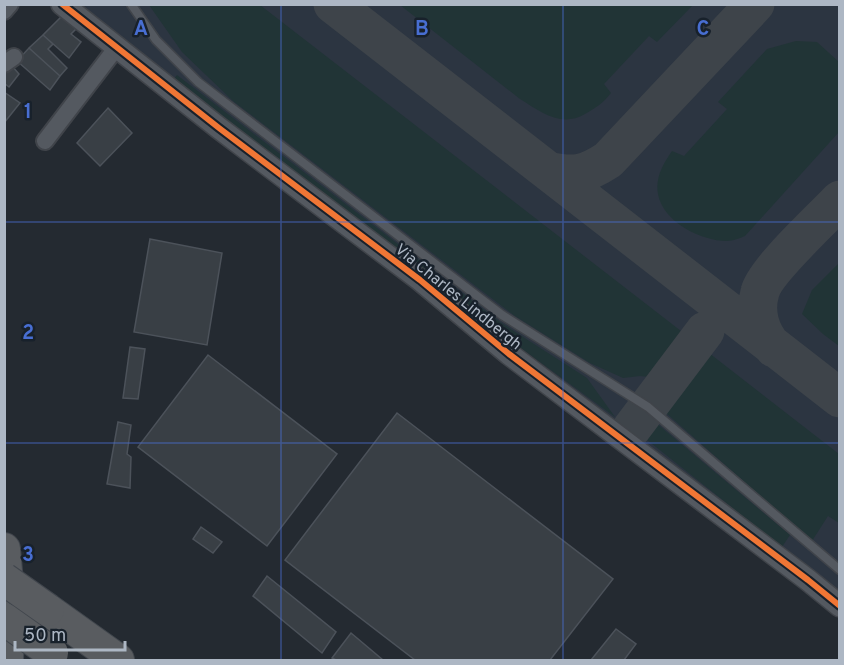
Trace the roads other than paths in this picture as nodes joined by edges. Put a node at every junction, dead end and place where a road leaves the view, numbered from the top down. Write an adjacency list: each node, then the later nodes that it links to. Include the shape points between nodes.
1 (10, 4): 4 (street)
2 (63, 4): 5 (street, Via Charles Lindbergh)
3 (131, 4): 8 (lane, via 156,40 198,82 502,315 648,407)
4 (4, 10)
5 (117, 47): 6 (street); 10 (street, Via Charles Lindbergh, via 420,280 509,354)
6 (45, 141)
7 (4, 549): 13 (highway, via 9,604)
8 (840, 570)
9 (4, 579): 14 (highway, bridge)
10 (840, 606)
11 (4, 619): 12 (highway, bridge)
12 (57, 657)
13 (7, 660)
14 (118, 660)

